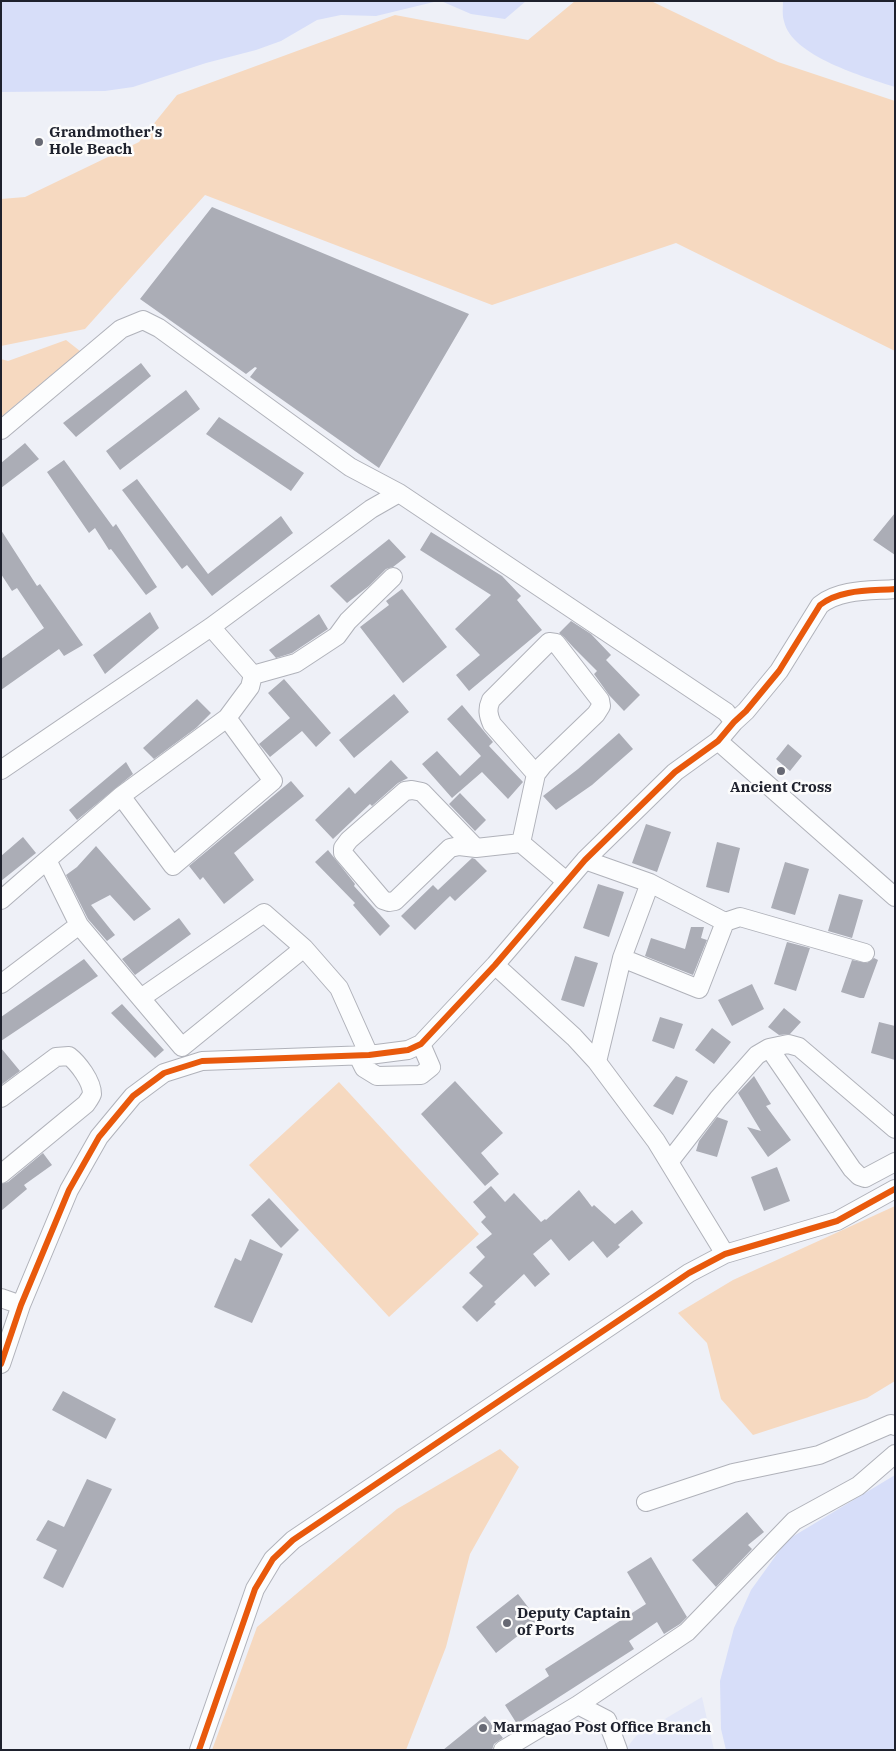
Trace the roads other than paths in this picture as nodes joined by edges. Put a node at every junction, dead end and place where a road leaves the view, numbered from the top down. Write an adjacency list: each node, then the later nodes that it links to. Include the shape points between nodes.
1 (1, 430): 2 (street, via 121,329 143,320 159,328 350,467)
2 (399, 493): 5 (street, via 371,509); 8 (street, via 726,712)
3 (393, 577): 6 (street, via 337,636 296,664)
4 (895, 589): 8 (street, via 827,599 779,671)
5 (212, 627): 6 (street); 10 (street)
6 (253, 675): 7 (street, via 250,687)
7 (227, 718): 12 (street); 12 (street, via 273,781 173,866)
8 (734, 722): 9 (street)
9 (718, 741): 16 (street, via 675,772); 19 (street)
10 (1, 770)
11 (536, 774): 11 (street, via 601,706 600,700 556,643 549,642 488,706 492,724); 13 (street)
12 (121, 796): 15 (street)
13 (521, 843): 14 (street); 17 (street)
14 (476, 848): 14 (street, via 450,848 395,901 389,902 383,900 343,853 349,840 405,791 412,790 422,792)
15 (47, 860): 20 (street); 22 (street)
16 (585, 860): 17 (street); 18 (street)
17 (566, 882): 26 (street)
18 (650, 882): 21 (street); 25 (street)
19 (895, 897)
20 (1, 900)
21 (725, 922): 24 (street, via 740,917); 25 (street, via 699,989)
22 (79, 925): 27 (street); 28 (street)
23 (304, 948): 28 (street, via 264,913); 28 (street, via 182,1047); 31 (street, via 339,988)
24 (865, 952)
25 (622, 958): 32 (street)
26 (494, 965): 29 (street); 32 (street)
27 (1, 984)
28 (141, 998)
29 (421, 1044): 31 (street, via 408,1050); 31 (street, via 431,1067 421,1075 377,1076 364,1068)
30 (769, 1048): 34 (street, via 788,1044 799,1047); 35 (street, via 747,1065); 36 (street, via 859,1176 866,1178)
31 (364, 1056): 41 (street, via 202,1061 164,1073 133,1096 99,1137 69,1190)
32 (597, 1062): 35 (street)
33 (1, 1098): 37 (street, via 56,1058 69,1056 76,1061 91,1085 92,1096)
34 (895, 1129)
35 (669, 1162): 39 (street)
36 (895, 1162)
37 (1, 1174)
38 (895, 1189): 39 (street, via 836,1221)
39 (725, 1254): 47 (street, via 689,1273 294,1540 273,1560 255,1589)
40 (1, 1298): 41 (street)
41 (21, 1305): 42 (street)
42 (1, 1364)
43 (895, 1426): 45 (street, via 891,1424 819,1456 733,1474)
44 (895, 1454): 46 (street, via 858,1486 794,1521 687,1632)
45 (646, 1502)
46 (578, 1705): 48 (street); 49 (street, via 607,1720)
47 (199, 1750)
48 (503, 1750)
49 (617, 1750)

